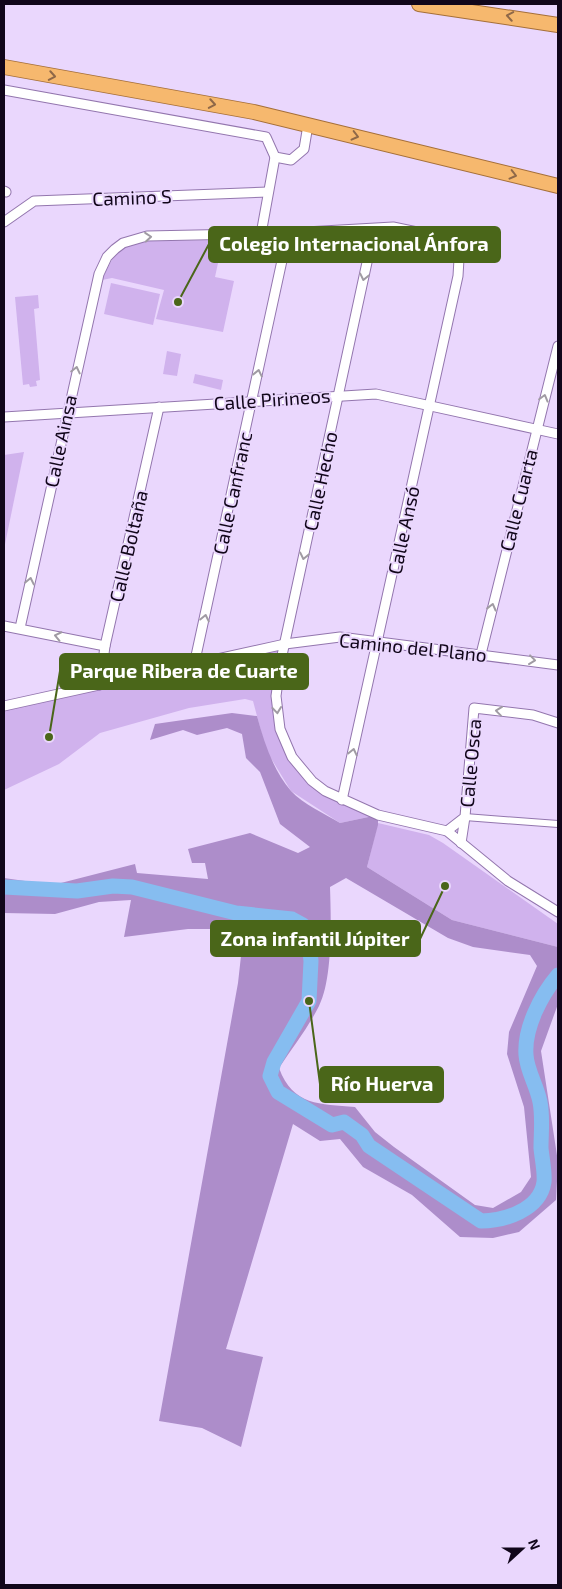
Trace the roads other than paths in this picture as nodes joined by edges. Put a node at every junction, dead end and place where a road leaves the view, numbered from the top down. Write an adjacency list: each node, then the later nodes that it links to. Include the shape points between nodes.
1 (419, 4): 2 (highway, one-way to 1)
2 (558, 25)
3 (4, 67): 5 (highway, one-way to 5, via 254,112)
4 (4, 90): 6 (street, via 266,137)
5 (308, 125): 6 (street, via 304,149 291,160); 7 (highway, one-way to 7)
6 (275, 156): 8 (street)
7 (558, 186)
8 (268, 192): 9 (street, Camino S, via 34,201); 12 (street)
9 (4, 222)
10 (374, 230): 11 (street); 14 (street, Calle Hecho, one-way to 14); 16 (street, Calle Ansó, via 393,227 441,237 452,244 459,259)
11 (288, 233): 12 (street); 15 (street, Calle Canfranc, one-way to 11)
12 (261, 234): 18 (street, Calle Ainsa, one-way to 12, via 99,274 107,257 123,243 147,236)
13 (558, 346): 20 (street, Calle Cuarta, one-way to 13)
14 (338, 395): 15 (street, Calle Pirineos); 16 (street, Calle Pirineos, via 376,394); 25 (street, Calle Hecho, one-way to 25)
15 (253, 400): 17 (street, Calle Pirineos); 28 (street, Calle Canfranc, one-way to 15)
16 (430, 405): 20 (street, Calle Pirineos); 24 (street, Calle Ansó)
17 (159, 407): 18 (street, Calle Pirineos); 26 (street, Calle Boltaña)
18 (66, 414): 19 (street, Calle Pirineos); 23 (street, Calle Ainsa, one-way to 18)
19 (4, 417)
20 (536, 429): 21 (street, Calle Pirineos); 27 (street, Calle Cuarta, one-way to 20)
21 (558, 434)
22 (4, 626): 23 (street)
23 (20, 628): 26 (street, one-way to 23)
24 (379, 642): 25 (street, Camino del Plano, via 340,637); 27 (street, Camino del Plano); 33 (street, Calle Ansó, one-way to 24)
25 (285, 644): 28 (street, Camino del Plano); 33 (street, Calle Hecho, one-way to 33, via 276,696 284,742 312,781)
26 (105, 646): 30 (street, Calle Boltaña)
27 (481, 654): 29 (street, Camino del Plano, one-way to 29)
28 (194, 665): 30 (street, Camino del Plano)
29 (558, 666)
30 (100, 685): 31 (street, Camino del Plano)
31 (4, 706)
32 (558, 723): 34 (street, Calle Osca, one-way to 34, via 533,715 474,708)
33 (342, 800): 36 (street, Calle Hecho, via 378,814)
34 (465, 817): 35 (street); 36 (street, Calle Osca); 37 (street, Calle Osca)
35 (558, 824)
36 (447, 831): 37 (street)
37 (462, 843): 38 (street, via 508,881)
38 (558, 912)

